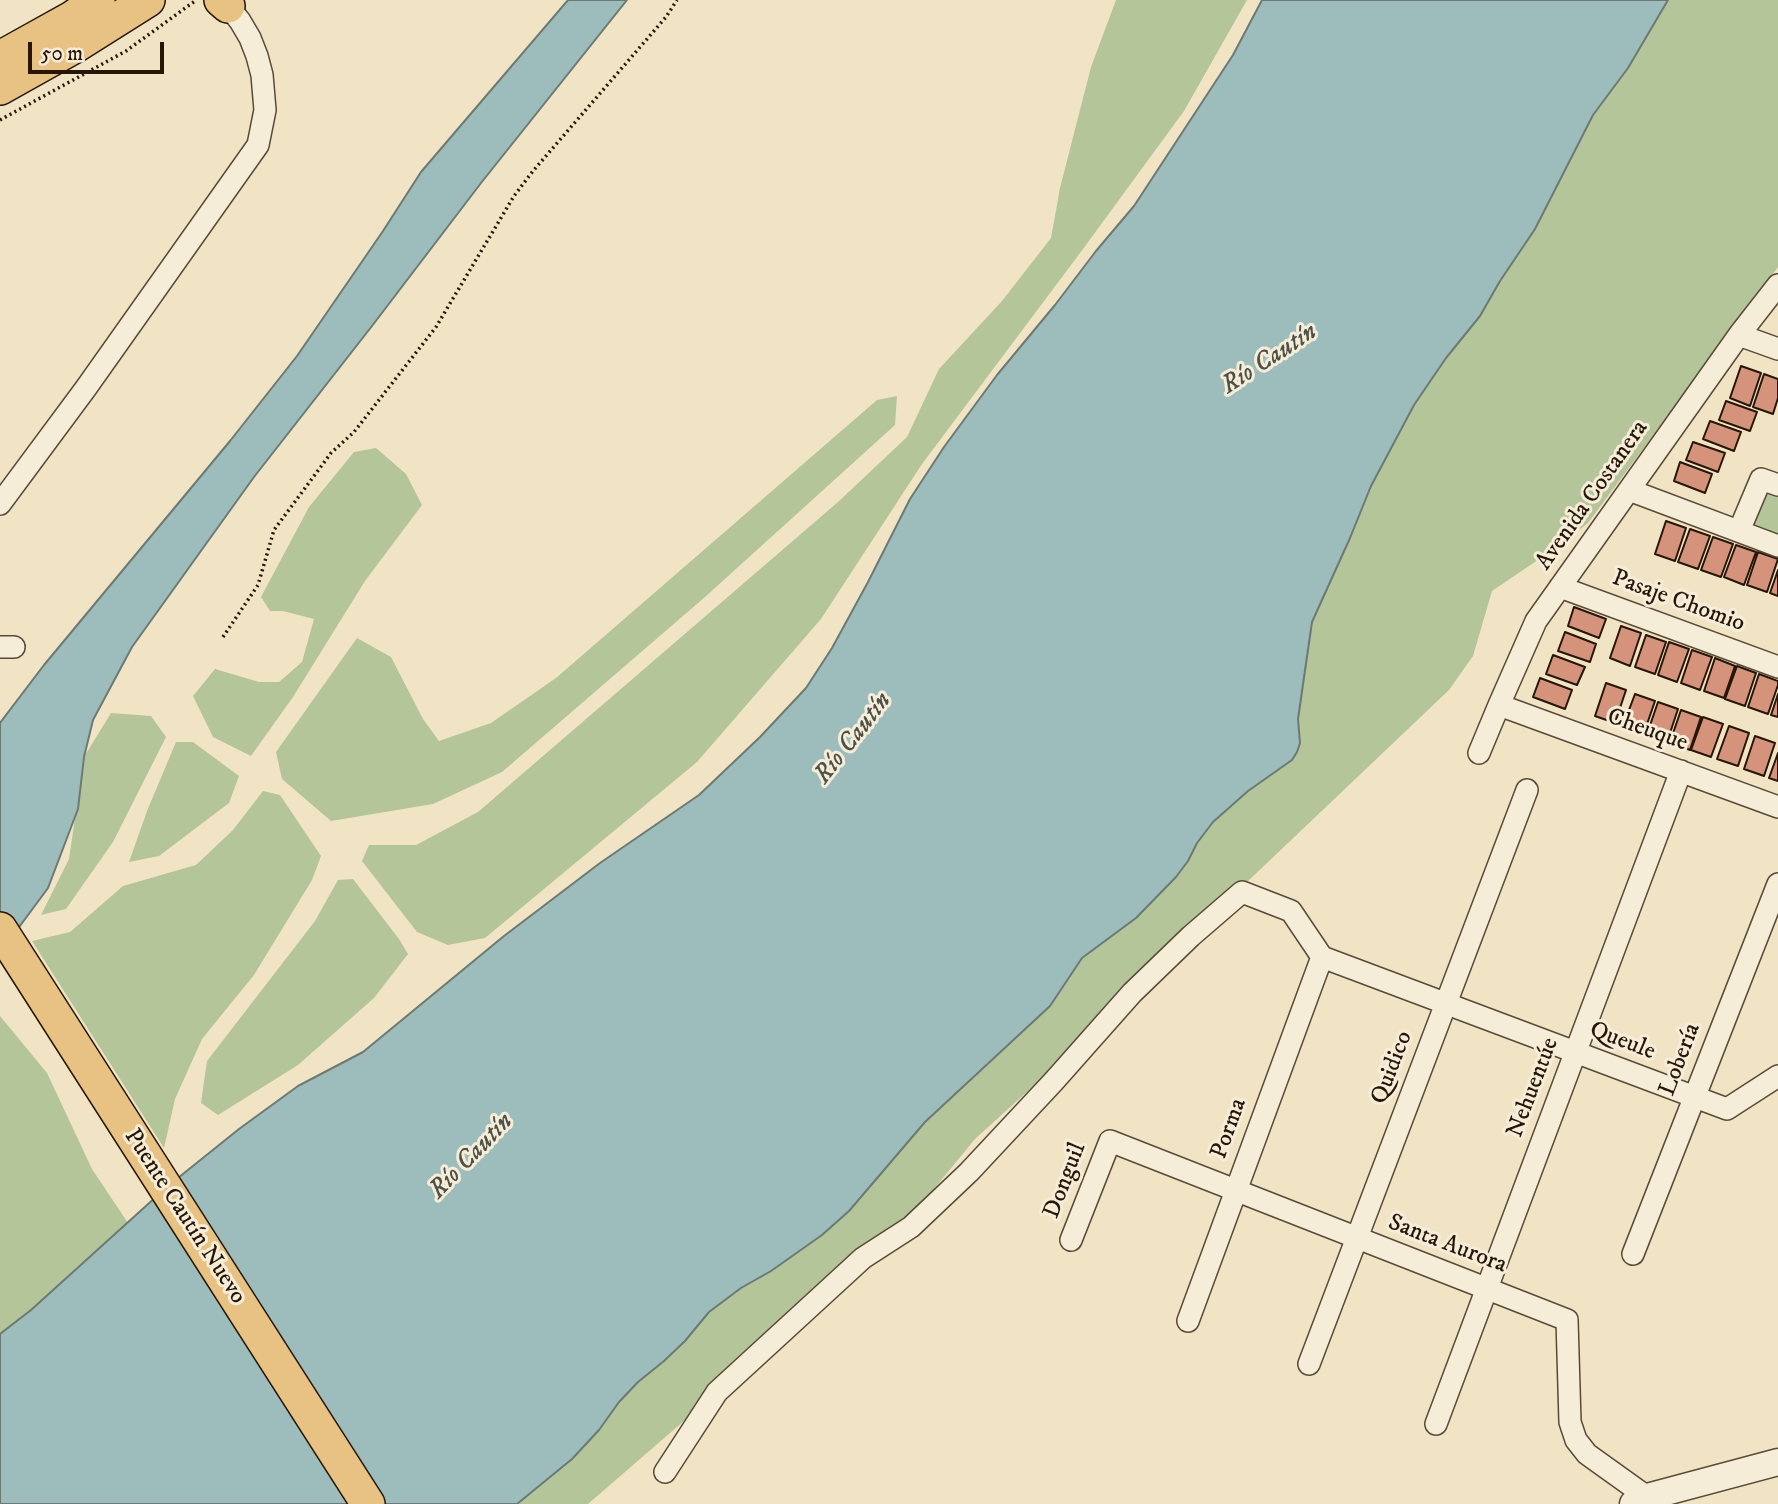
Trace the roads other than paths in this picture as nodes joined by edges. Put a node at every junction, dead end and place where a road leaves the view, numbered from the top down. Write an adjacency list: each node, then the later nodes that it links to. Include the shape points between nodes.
1 (98, 0): 4 (main road)
2 (148, 0): 5 (main road)
3 (218, 2): 11 (street, via 240,22 257,56 265,110 258,145)
4 (0, 58)
5 (0, 88)
6 (1778, 285): 7 (street, Avenida Costanera)
7 (1739, 335): 8 (street); 10 (street, Avenida Costanera)
8 (1778, 349)
9 (1778, 485): 12 (street, via 1761,479)
10 (1629, 490): 12 (street); 14 (street, Avenida Costanera)
11 (0, 504)
12 (1739, 531): 13 (street)
13 (1778, 546)
14 (1560, 587): 15 (street, Pasaje Chomio); 16 (street, Avenida Costanera, via 1536,621)
15 (1778, 667)
16 (1499, 705): 17 (street, Avenida Costanera); 18 (street, Cheuque)
17 (1479, 753)
18 (1681, 771): 20 (street, Cheuque); 25 (street, Nehuentúe)
19 (1527, 790): 24 (street, Quidico)
20 (1778, 807)
21 (1778, 884): 27 (street, Lobería)
22 (0, 929): 40 (main road, Puente Cautín Nuevo)
23 (1322, 957): 24 (street, Queule); 29 (street, Porma); 38 (street, via 1291,911 1242,892 1132,993 950,1190 911,1227 863,1258 717,1392)
24 (1446, 1003): 25 (street, Queule); 30 (street, Quidico)
25 (1576, 1052): 27 (street, Queule); 33 (street, Nehuentúe)
26 (1778, 1076): 27 (street, Queule, via 1727,1110)
27 (1695, 1097): 32 (street, Lobería)
28 (1110, 1141): 29 (street, Santa Aurora); 31 (street, Donguil)
29 (1235, 1190): 30 (street, Santa Aurora); 34 (street, Porma)
30 (1357, 1238): 33 (street, Santa Aurora); 35 (street, Quidico)
31 (1071, 1240)
32 (1633, 1254)
33 (1487, 1289): 36 (street, Nehuentúe); 39 (street, Santa Aurora, via 1567,1320 1570,1422 1576,1440)
34 (1188, 1321)
35 (1309, 1364)
36 (1436, 1424)
37 (1778, 1462): 39 (street)
38 (665, 1472)
39 (1640, 1500)
40 (368, 1504)

